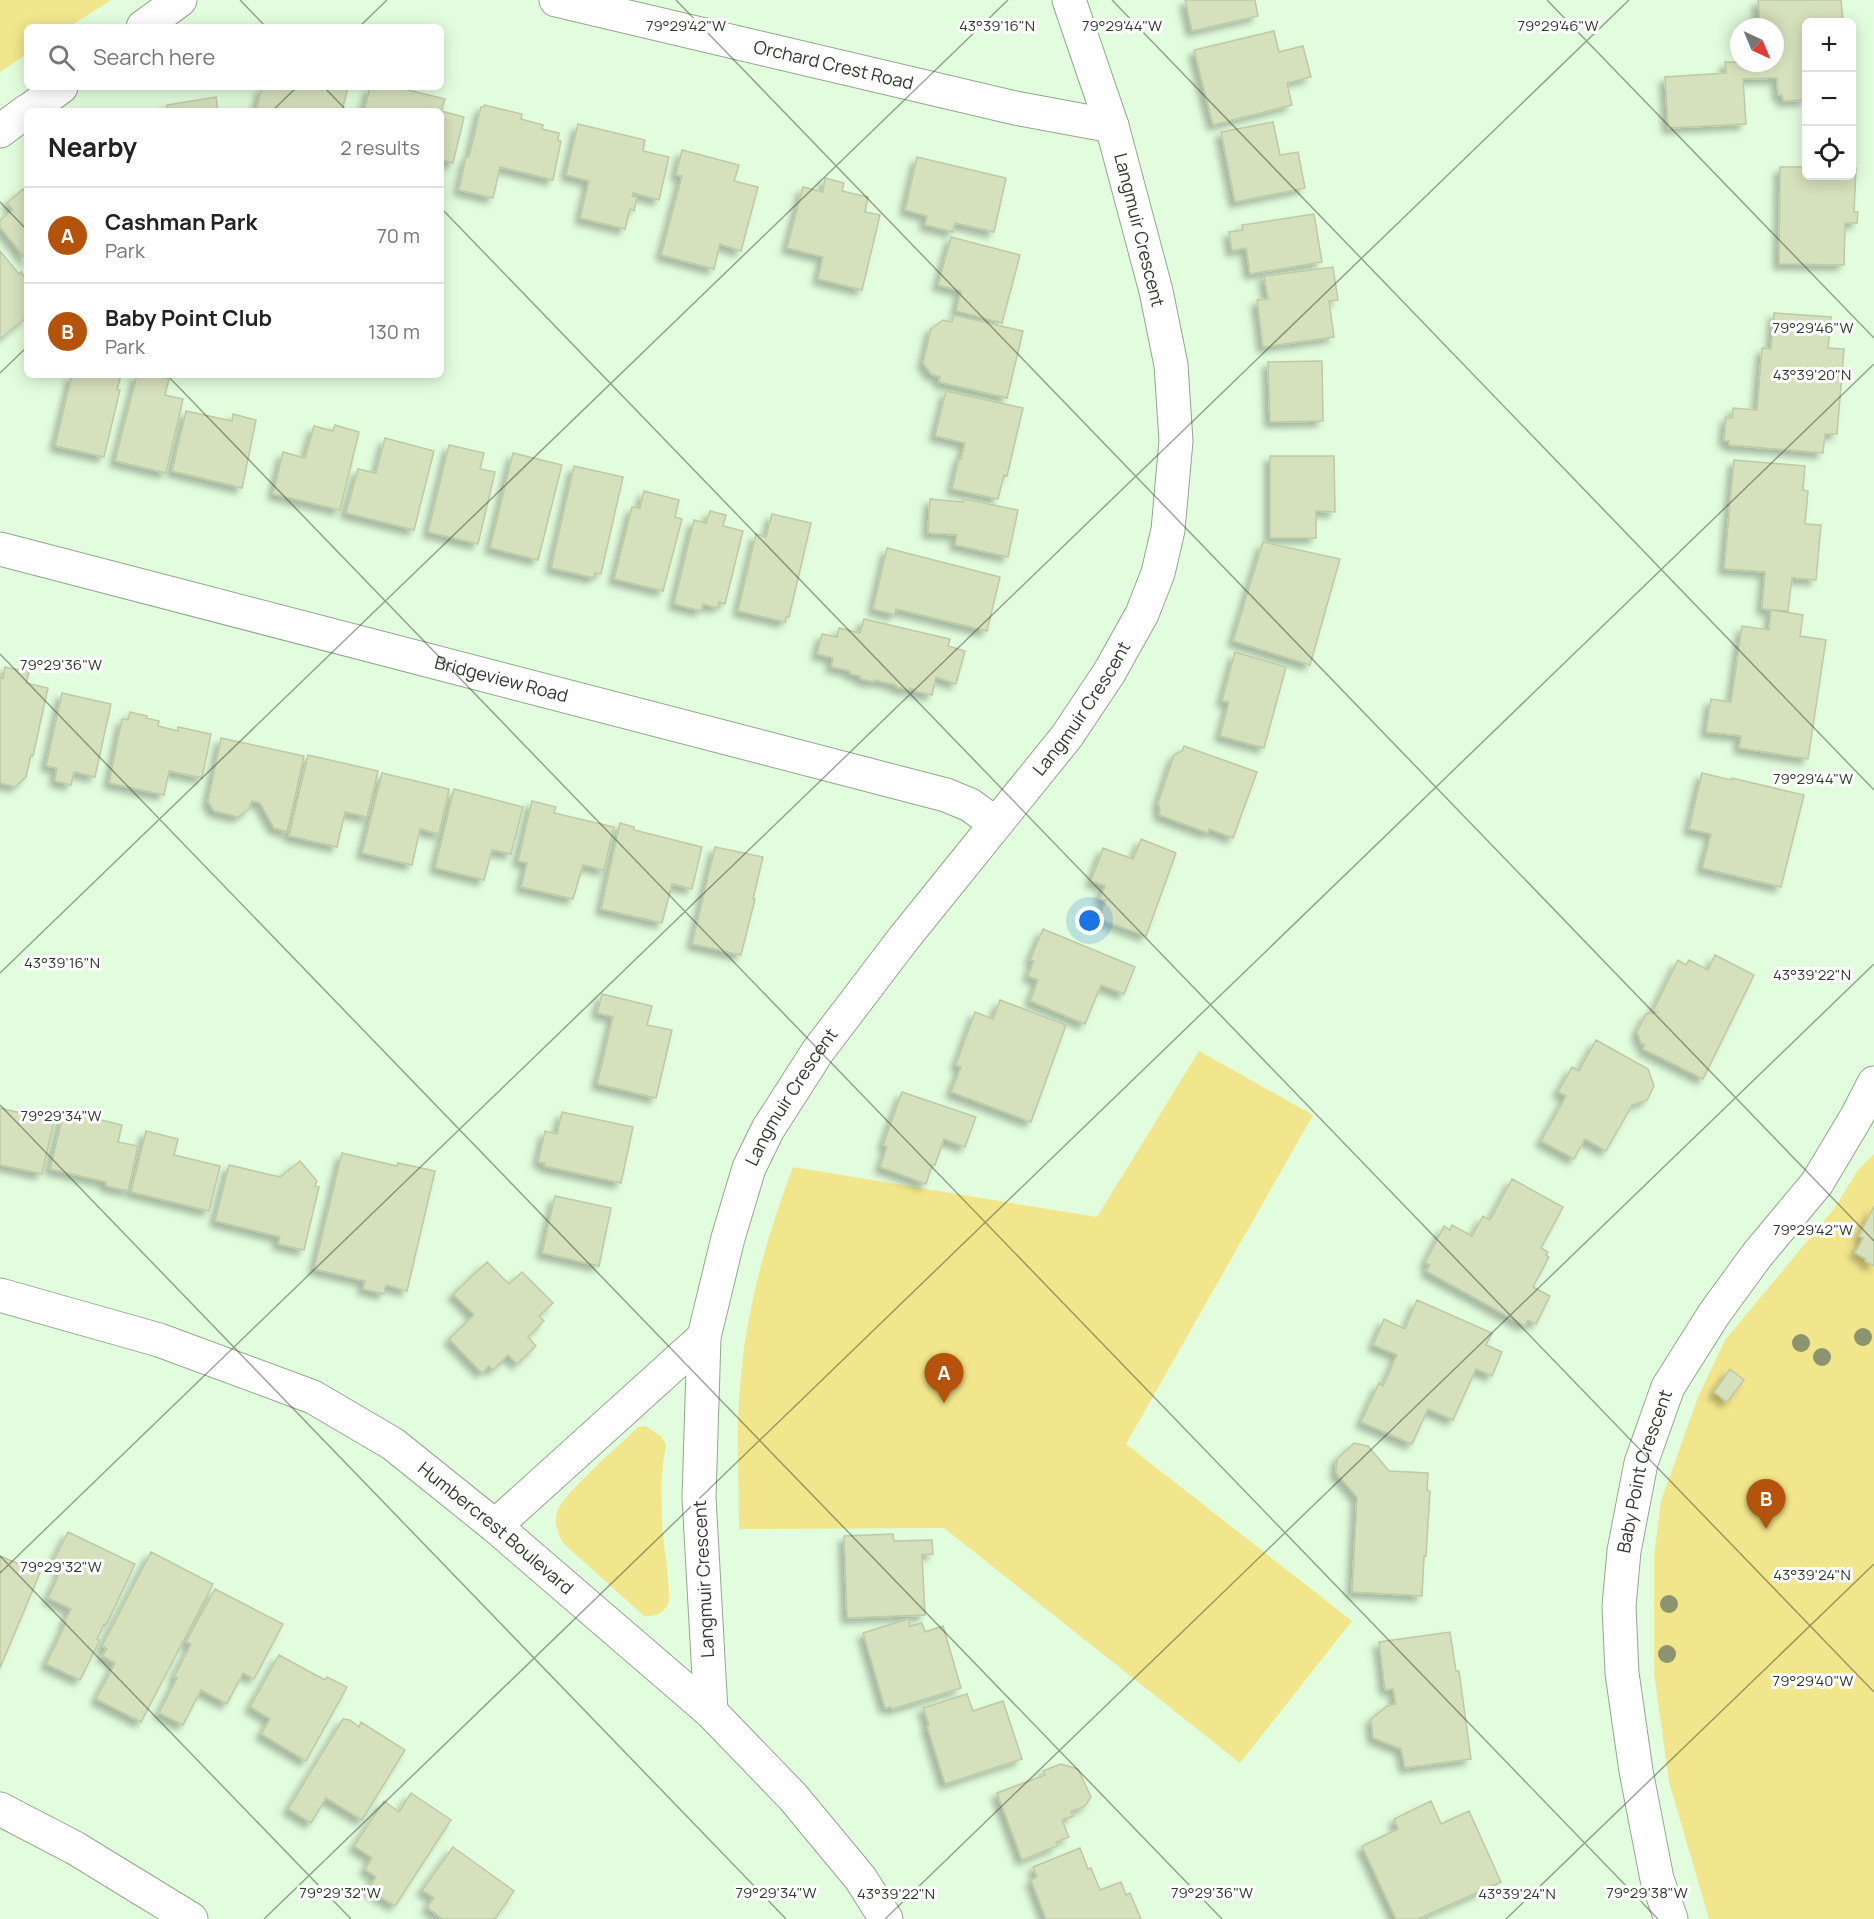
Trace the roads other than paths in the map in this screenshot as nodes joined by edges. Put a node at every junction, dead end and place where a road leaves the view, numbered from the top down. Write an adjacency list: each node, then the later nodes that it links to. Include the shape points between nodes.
1 (180, 0): 4 (street)
2 (556, 0): 8 (street, Orchard Crest Road, via 1015,108)
3 (1069, 0): 8 (street, Langmuir Crescent)
4 (147, 24)
5 (57, 90): 6 (street)
6 (31, 108)
7 (24, 113): 9 (street)
8 (1112, 126): 11 (street, Langmuir Crescent, via 1156,291 1171,365 1176,441 1168,530 1158,573 1142,614 1109,673 1067,736)
9 (0, 131)
10 (0, 549): 11 (street, Bridgeview Road, via 946,795)
11 (996, 824): 14 (street, Langmuir Crescent, via 818,1051 768,1129 749,1168)
12 (1874, 1083): 20 (street, Baby Point Crescent, via 1817,1183 1756,1256 1668,1387 1641,1463 1624,1551 1619,1606 1622,1673 1635,1771 1657,1880)
13 (0, 1295): 15 (street, Humbercrest Boulevard, via 159,1340 313,1397 393,1444)
14 (704, 1337): 15 (street); 16 (street, Langmuir Crescent, via 699,1497)
15 (495, 1526): 16 (street, Humbercrest Boulevard)
16 (711, 1712): 19 (street, Humbercrest Boulevard, via 793,1797 861,1879)
17 (0, 1809): 18 (street, via 75,1848)
18 (191, 1919)
19 (886, 1919)
20 (1671, 1919)

